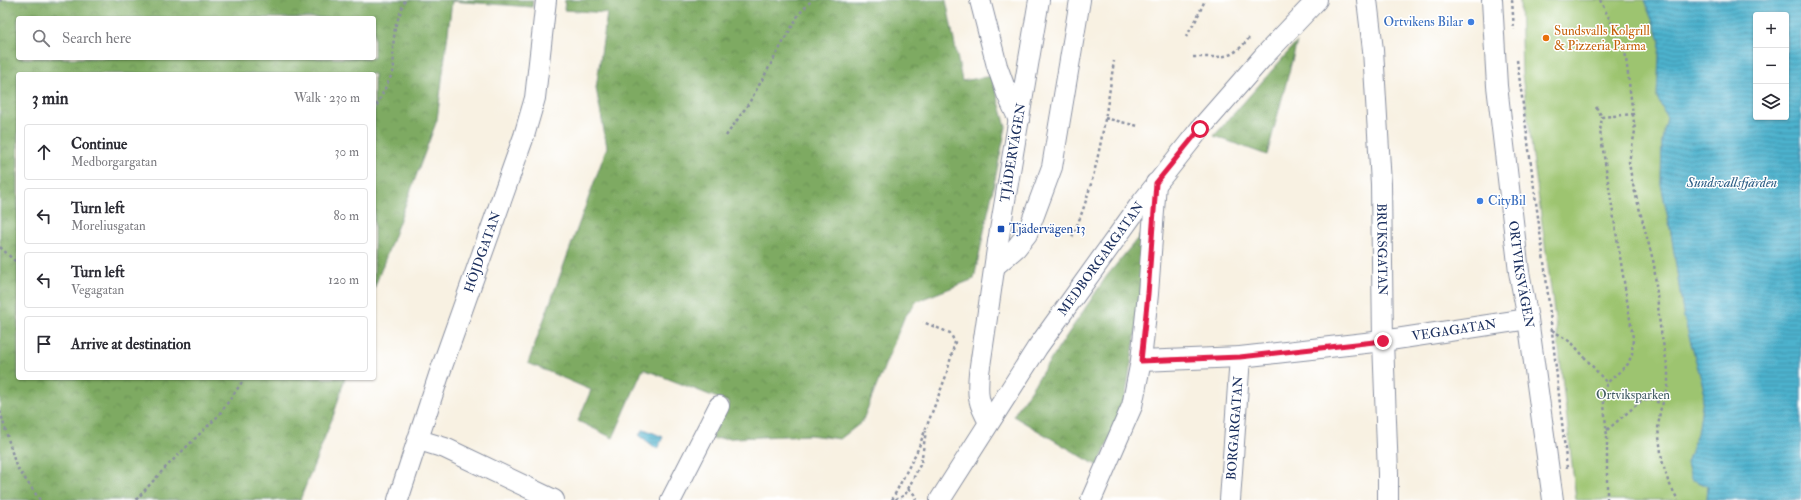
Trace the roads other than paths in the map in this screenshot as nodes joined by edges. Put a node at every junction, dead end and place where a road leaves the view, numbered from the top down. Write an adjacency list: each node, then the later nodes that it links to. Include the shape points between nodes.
1 (546, 0): 17 (street, HÖJDGATAN, via 535,98 516,163 439,375)
2 (980, 0): 8 (street, via 997,66)
3 (1039, 0): 8 (street, TJÄDERVÄGEN)
4 (1080, 0): 10 (street, via 1052,166 1026,234 1016,248)
5 (1317, 0): 9 (street, MEDBORGARGATAN, via 1263,57)
6 (1367, 0): 12 (street, BRUKSGATAN, via 1373,50 1380,178)
7 (1492, 0): 11 (street, ORTVIKSVÄGEN, via 1496,86 1519,272)
8 (1019, 120): 10 (street, TJÄDERVÄGEN)
9 (1156, 183): 14 (street); 16 (street, MEDBORGARGATAN, via 1037,348)
10 (995, 266): 16 (street, TJÄDERVÄGEN, via 977,391 978,402)
11 (1528, 319): 12 (street, VEGAGATAN); 25 (street, ORTVIKSVÄGEN)
12 (1383, 341): 13 (street, VEGAGATAN); 24 (street, BRUKSGATAN)
13 (1240, 357): 14 (street, VEGAGATAN); 23 (street, BORGARGATAN)
14 (1141, 361): 22 (street, via 1132,406)
15 (720, 406): 20 (street)
16 (989, 422): 21 (street, MEDBORGARGATAN)
17 (419, 440): 18 (street, HÖJDGATAN); 19 (street, via 445,448)
18 (398, 500)
19 (554, 500)
20 (671, 500)
21 (940, 500)
22 (1090, 500)
23 (1230, 500)
24 (1388, 500)
25 (1552, 500)

